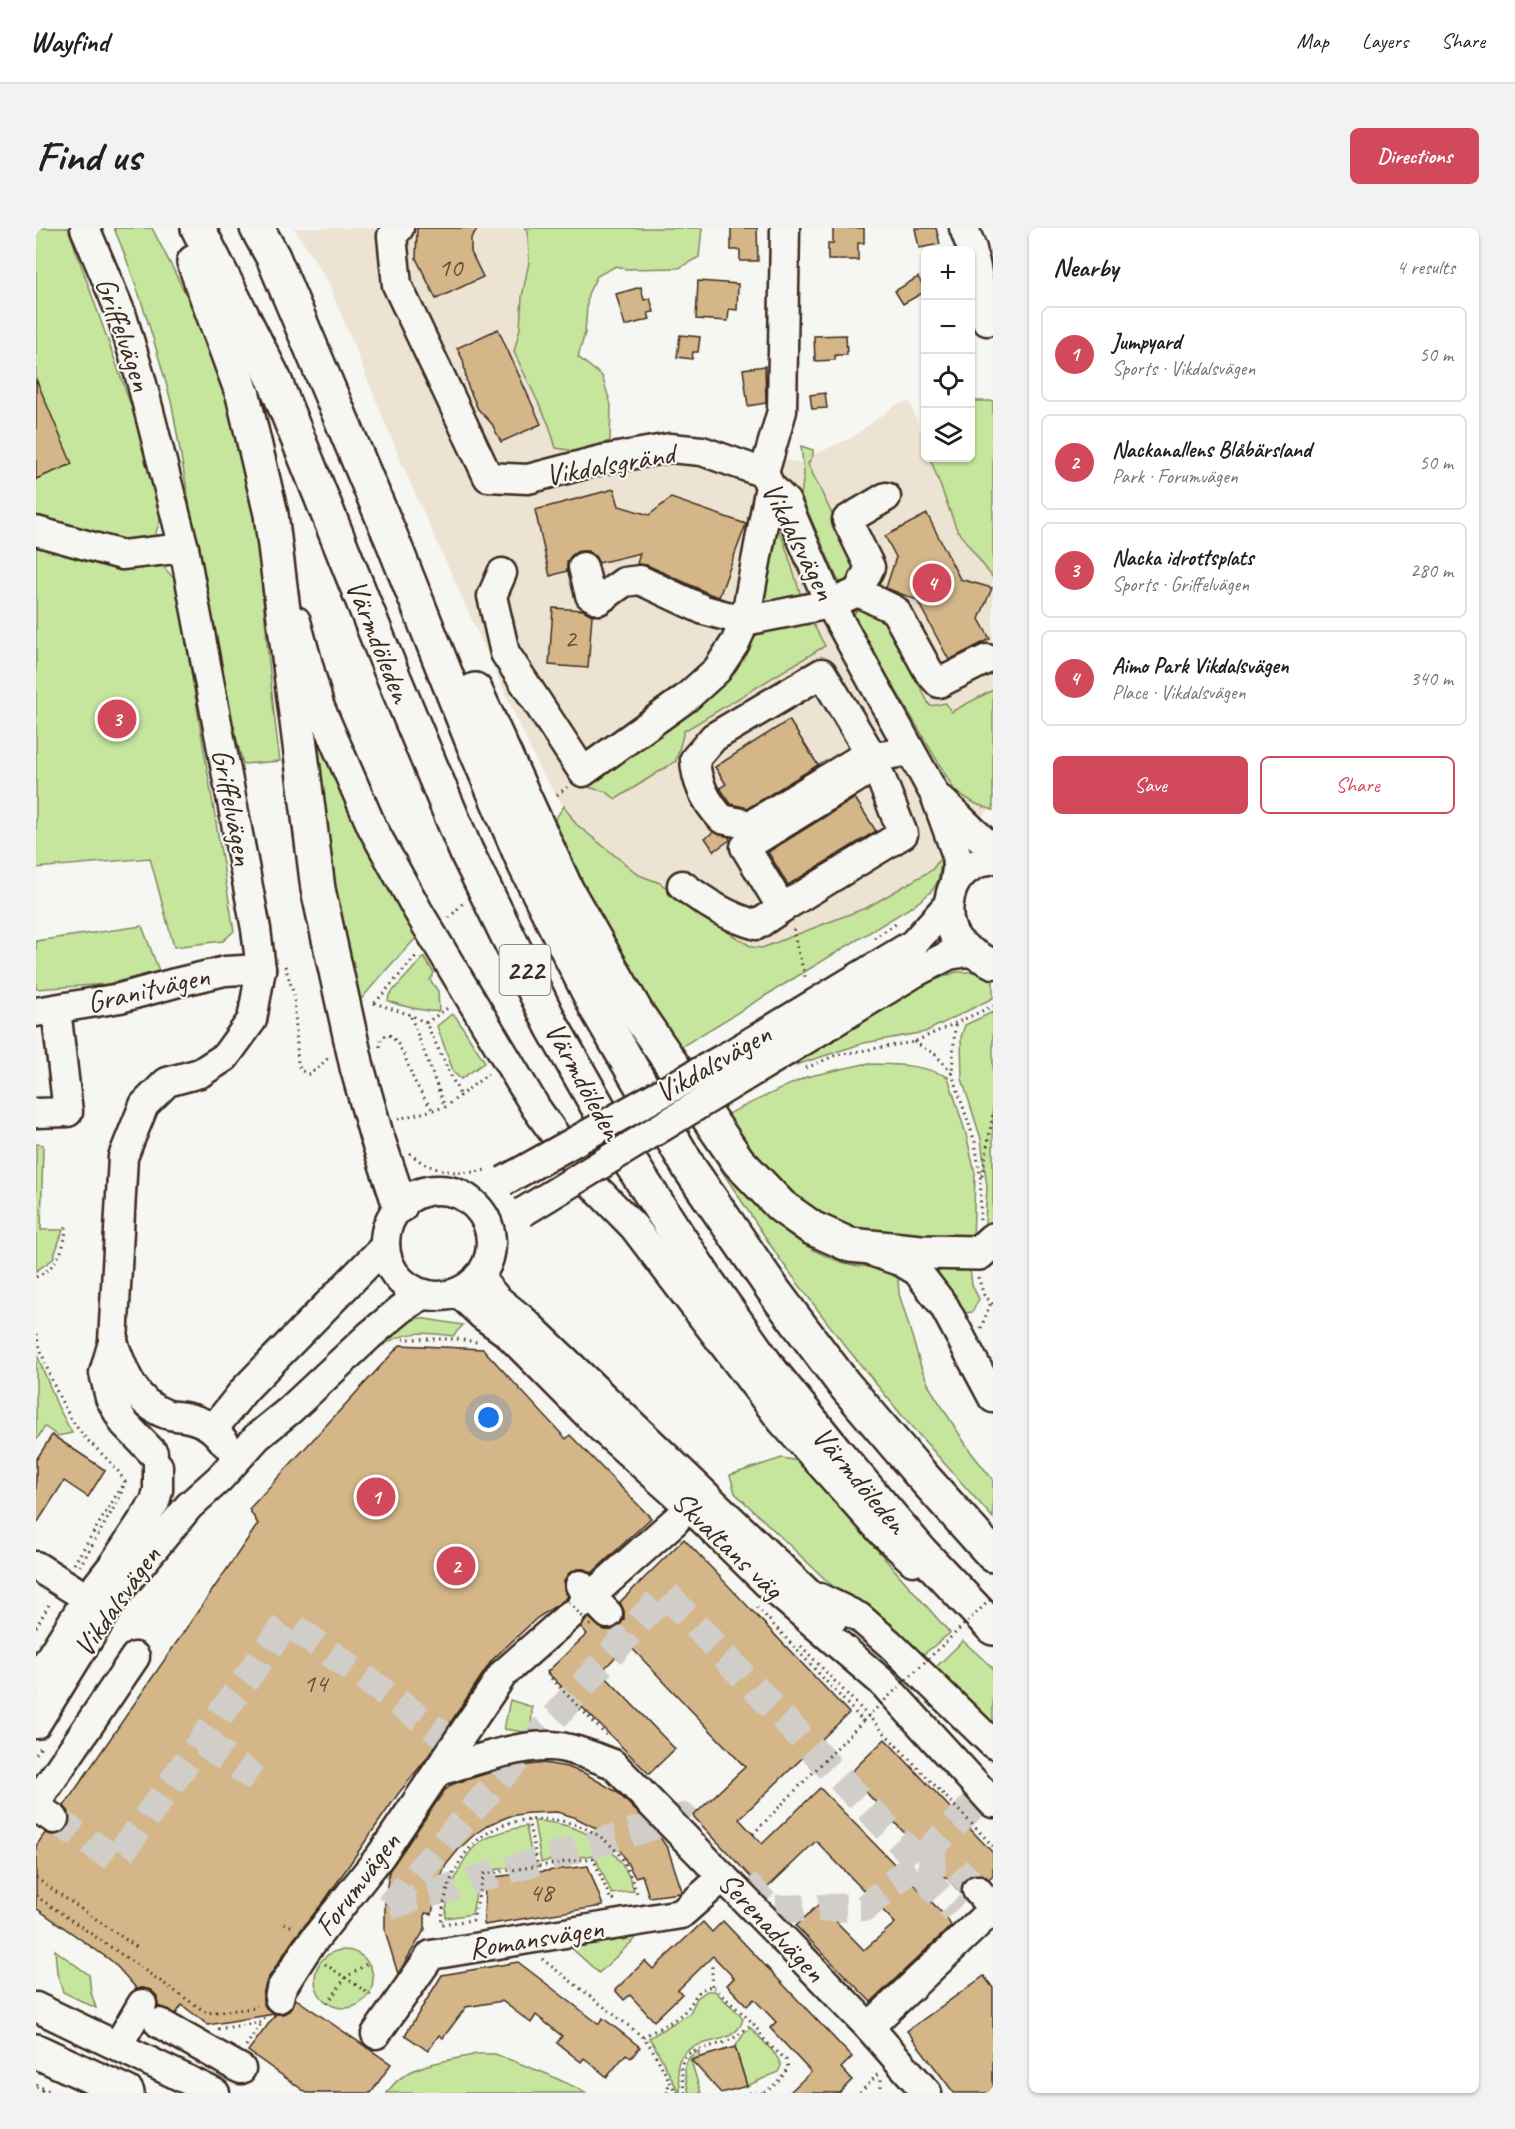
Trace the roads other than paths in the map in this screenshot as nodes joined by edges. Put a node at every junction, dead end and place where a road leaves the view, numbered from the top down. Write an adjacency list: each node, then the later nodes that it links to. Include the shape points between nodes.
1 (85, 228): 14 (street, Griffelvägen, via 122,316)
2 (177, 228): 12 (main road, via 201,277 243,395)
3 (198, 228): 53 (main road, Värmdöleden / 222, via 274,379 466,851 552,1026 623,1151 770,1370 921,1552)
4 (257, 228): 8 (main road, Värmdöleden / 222)
5 (399, 228): 10 (street, Vikdalsgränd, via 392,236 397,285 488,477 528,479 670,448 702,451)
6 (785, 228): 10 (street, Vikdalsvägen, via 782,411)
7 (964, 228): 9 (street)
8 (273, 257): 37 (main road, via 353,411 567,891 636,1012 738,1161 781,1206 812,1228); 49 (main road, Värmdöleden / 222, via 393,542 472,743 525,865 597,1009 690,1169 776,1294 843,1383)
9 (987, 321)
10 (767, 479): 18 (street, Vikdalsvägen, via 786,502); 19 (street)
11 (886, 497): 17 (street, via 847,520 870,567)
12 (271, 514): 35 (main road, via 318,889 357,1067); 54 (street, via 319,705 372,827 536,1108 585,1177 634,1227 782,1421 883,1533)
13 (36, 531): 14 (street, via 122,555)
14 (184, 548): 30 (street, Griffelvägen, via 256,929)
15 (583, 567): 19 (street, via 590,595 599,600 624,582 640,580 704,610)
16 (502, 573): 19 (street, via 492,596 505,654 583,772 686,698 717,670)
17 (858, 592): 18 (street); 20 (street, via 895,610 939,683)
18 (830, 604): 19 (street); 21 (street, Vikdalsvägen)
19 (745, 621)
20 (987, 659)
21 (910, 751): 22 (street); 23 (street, Vikdalsvägen)
22 (866, 759): 22 (street, via 822,673 714,737 695,759 703,792 722,819 751,825); 28 (street, via 903,834); 28 (street, via 861,775 745,847)
23 (935, 795): 24 (street, Vikdalsvägen); 27 (street, Vikdalsvägen, via 956,853)
24 (993, 850)
25 (993, 859): 27 (street, via 964,872)
26 (682, 885): 28 (street, via 737,919 757,925)
27 (951, 894): 29 (street, via 950,923 957,939); 32 (street, Vikdalsvägen, via 913,944)
28 (788, 917)
29 (984, 958): 32 (street, Vikdalsvägen, via 949,955)
30 (273, 967): 31 (street, Granitvägen, via 225,971 120,998); 42 (street, Griffelvägen, via 252,1020 225,1057 200,1073 167,1082 144,1105 123,1157)
31 (46, 1011): 33 (street, via 68,1112)
32 (735, 1067): 34 (street, Vikdalsvägen, bridge, via 496,1175 482,1191); 36 (street, Vikdalsvägen, bridge, via 523,1212)
33 (36, 1113)
34 (460, 1195): 35 (street, via 429,1191); 36 (street, via 484,1218)
35 (400, 1206): 38 (street, via 388,1225)
36 (490, 1239): 40 (street, via 488,1259)
37 (850, 1245): 39 (main road, via 921,1252); 43 (street, via 917,1271 944,1306)
38 (385, 1246): 41 (street, via 397,1277); 45 (street, via 245,1389)
39 (988, 1250)
40 (468, 1284): 41 (street, via 447,1295); 51 (street, Skvaltans väg, via 497,1299 523,1320); 61 (street, Skvaltans väg, via 482,1315 507,1333 600,1426 691,1508 761,1595 882,1682)
41 (424, 1294): 47 (street, Vikdalsvägen, via 370,1335 257,1437)
42 (113, 1342): 44 (street, Griffelvägen, via 133,1388 147,1404); 46 (street, Griffelvägen, via 104,1373 110,1398 124,1423)
43 (993, 1398)
44 (183, 1417): 45 (street); 46 (street, Vikdalsvägen, via 162,1431)
45 (213, 1428): 47 (street, via 225,1443 229,1457)
46 (156, 1459): 47 (street, via 172,1481 182,1486 196,1489); 52 (street, Vikdalsvägen, via 155,1502 113,1565)
47 (219, 1478): 52 (street, Vikdalsvägen, via 165,1533)
48 (675, 1521): 59 (street, Forumvägen, via 584,1606 503,1674 475,1705)
49 (993, 1555)
50 (36, 1566): 52 (street)
51 (807, 1591): 58 (street, via 859,1617); 60 (street, Skvaltans väg)
52 (70, 1596): 56 (street, Vikdalsvägen); 57 (street, Vikdalsvägen)
53 (993, 1628)
54 (993, 1635)
55 (135, 1657): 62 (street)
56 (36, 1680)
57 (39, 1734)
58 (993, 1744)
59 (439, 1771): 63 (street, Serenadvägen, via 505,1752 552,1746 587,1754 613,1764); 65 (street, Forumvägen, via 387,1858 302,1940 281,1989)
60 (993, 1775)
61 (983, 1805)
62 (42, 1810)
63 (723, 1877): 67 (street, Serenadvägen); 69 (street, Romansvägen, via 681,1914 431,1955)
64 (980, 1915): 67 (street)
65 (270, 1999)
66 (36, 2007): 75 (street)
67 (868, 2027): 76 (street, Serenadvägen)
68 (210, 2030): 71 (street, via 141,2018)
69 (376, 2034)
70 (36, 2051): 74 (main road)
71 (242, 2059)
72 (36, 2073): 73 (main road)
73 (80, 2093)
74 (127, 2093)
75 (215, 2093)
76 (927, 2093)

